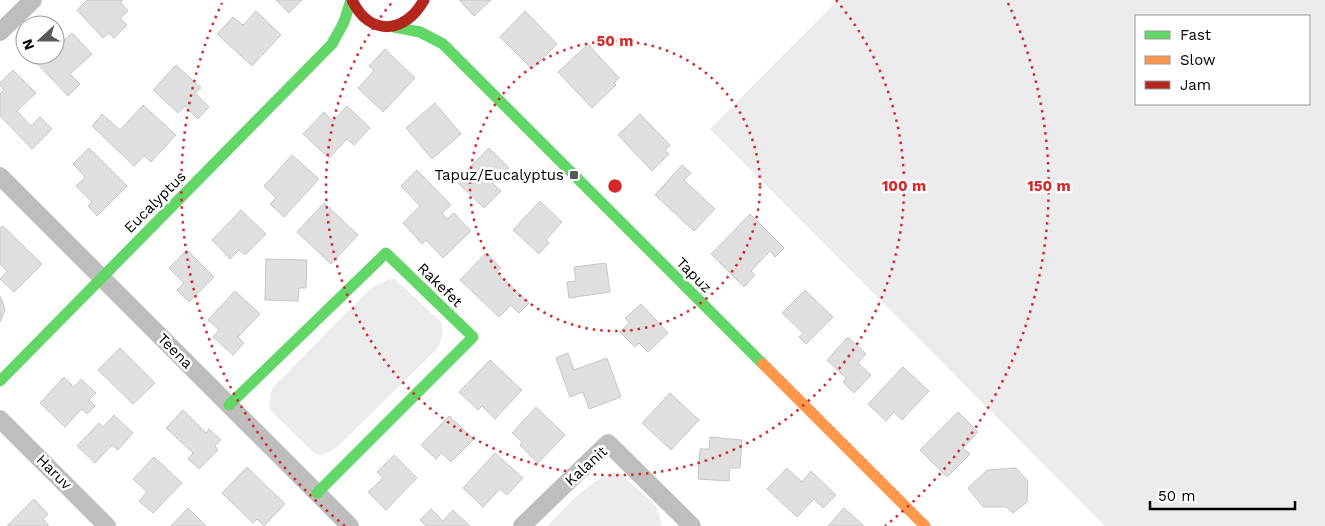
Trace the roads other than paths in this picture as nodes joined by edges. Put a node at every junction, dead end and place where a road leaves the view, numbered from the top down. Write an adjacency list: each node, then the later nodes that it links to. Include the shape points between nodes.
1 (33, 0): 7 (street)
2 (351, 0): 4 (street, via 366,21); 9 (street, Eucalyptus)
3 (426, 3): 4 (street, via 402,25)
4 (390, 27): 6 (street); 10 (street, Tapuz, via 420,32)
5 (434, 28): 10 (street, Tapuz)
6 (362, 31)
7 (0, 32)
8 (349, 35): 9 (street, Eucalyptus)
9 (332, 44): 12 (street, Eucalyptus)
10 (443, 44): 21 (street, Tapuz)
11 (0, 176): 12 (street, Teena)
12 (102, 277): 13 (street, Eucalyptus); 14 (street, Teena)
13 (0, 381)
14 (230, 405): 16 (street, Teena); 16 (street, Rakefet, via 386,253 473,337)
15 (0, 419): 17 (street, Haruv)
16 (317, 492): 18 (street, Teena)
17 (107, 526)
18 (350, 526)
19 (522, 526): 20 (street, Kalanit, via 608,443)
20 (692, 526)
21 (925, 526)

